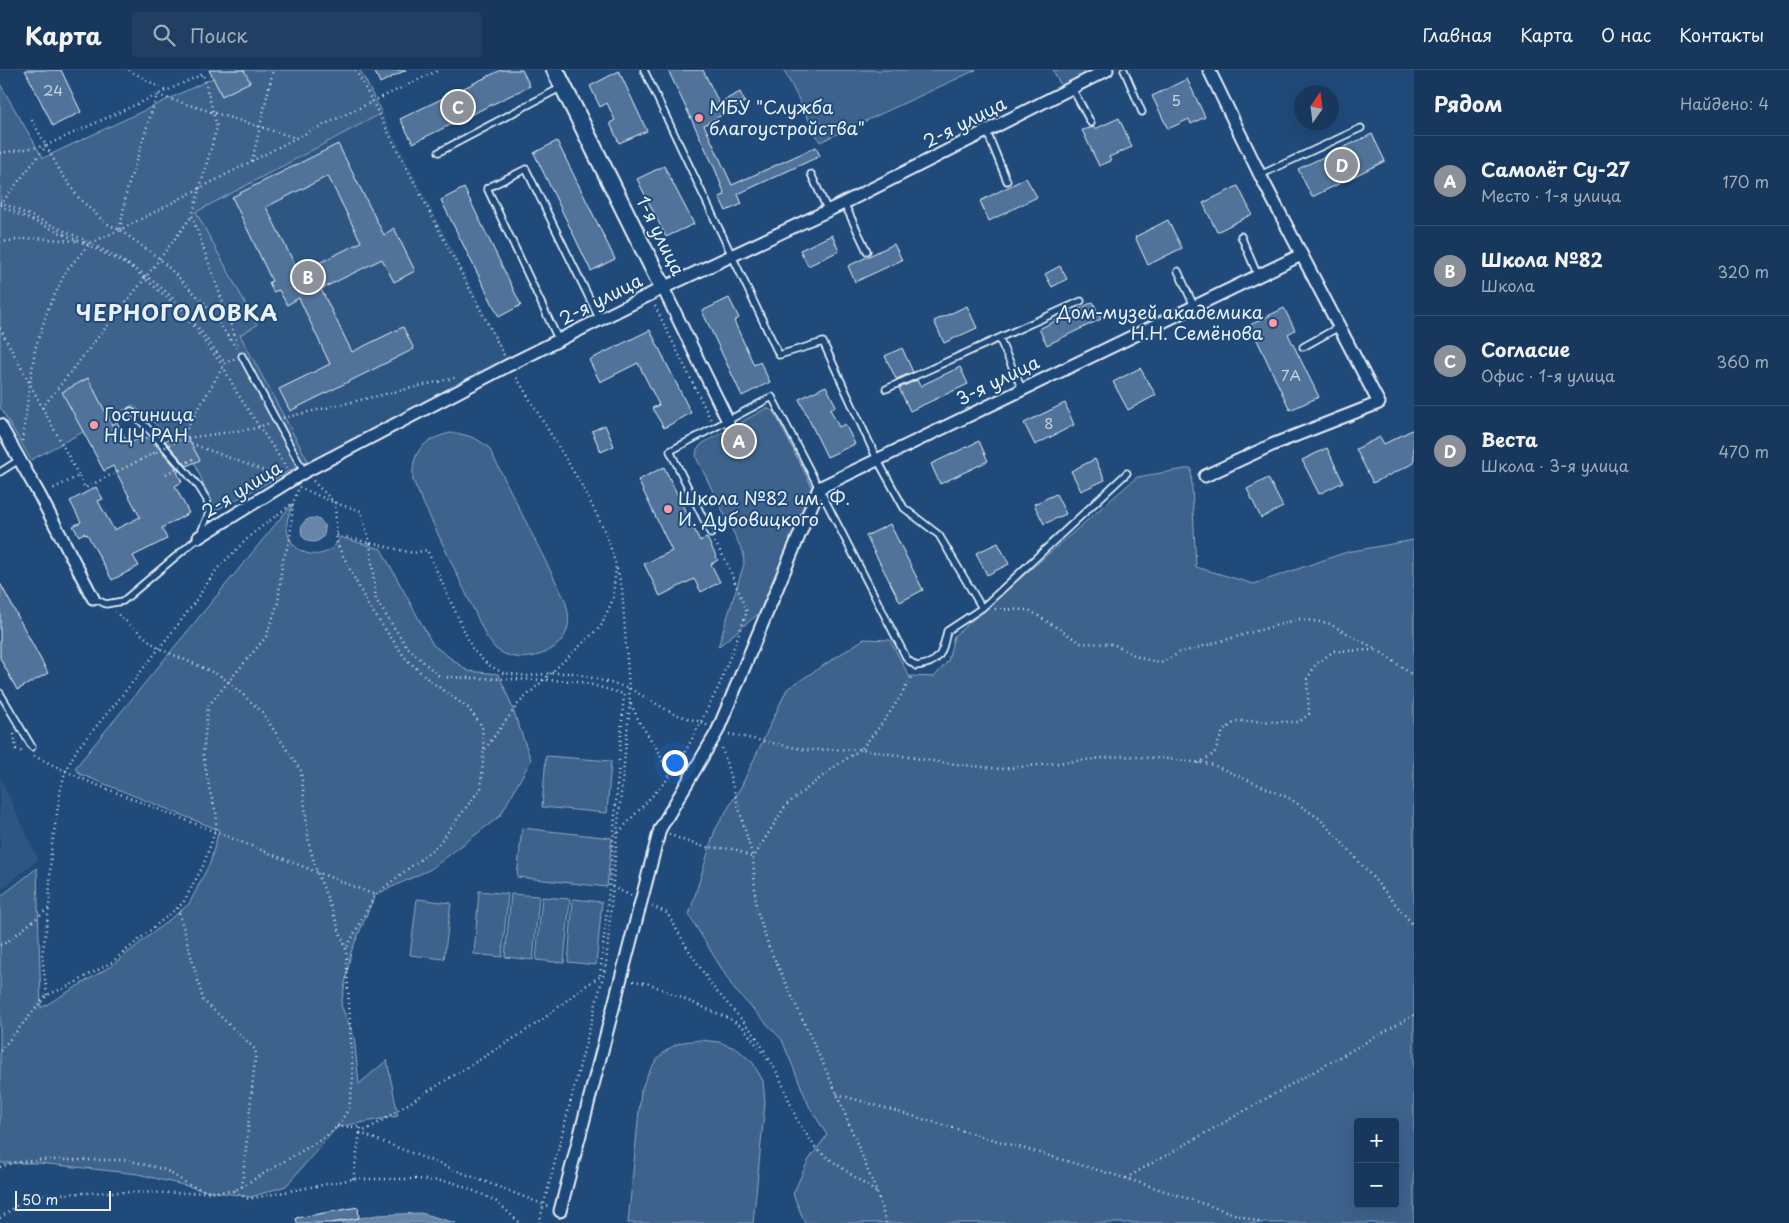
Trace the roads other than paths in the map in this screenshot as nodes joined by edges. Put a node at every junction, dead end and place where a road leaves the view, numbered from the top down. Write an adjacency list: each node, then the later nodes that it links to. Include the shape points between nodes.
1 (555, 70): 6 (street, 1-я улица)
2 (644, 70): 21 (lane)
3 (1107, 70): 7 (street, 2-я улица)
4 (1124, 70): 8 (lane)
5 (1209, 70): 14 (street)
6 (564, 86): 12 (lane); 24 (street, 1-я улица)
7 (1072, 88): 9 (lane); 11 (street, 2-я улица)
8 (1142, 112)
9 (1091, 123)
10 (1360, 128): 14 (lane)
11 (987, 132): 15 (lane); 16 (street, 2-я улица)
12 (439, 152)
13 (811, 174): 17 (lane)
14 (1260, 175): 20 (street)
15 (1007, 181)
16 (844, 203): 17 (street, 2-я улица); 19 (lane)
17 (828, 211): 21 (street, 2-я улица)
18 (1241, 236): 23 (lane)
19 (867, 251)
20 (1300, 255): 23 (street, 3-я улица); 28 (street)
21 (732, 257): 24 (street, 2-я улица); 38 (lane, via 779,355 823,342)
22 (1178, 271): 26 (lane)
23 (1258, 276): 26 (street, 3-я улица)
24 (663, 288): 27 (street, 2-я улица); 36 (street, 1-я улица)
25 (1080, 301): 29 (lane)
26 (1194, 306): 34 (street, 3-я улица)
27 (600, 320): 30 (street, 2-я улица); 30 (lane, via 526,169 487,188)
28 (1339, 327): 31 (lane); 43 (street, via 1379,403 1274,444)
29 (999, 338): 33 (lane); 34 (lane)
30 (559, 341): 41 (street, 2-я улица)
31 (1304, 347)
32 (242, 356): 41 (lane)
33 (886, 389)
34 (1022, 390): 38 (street, 3-я улица)
35 (131, 410): 46 (lane, via 207,500 209,513)
36 (728, 421): 44 (lane, via 772,397); 45 (lane, via 670,451)
37 (0, 425): 39 (street)
38 (877, 459): 44 (street, 3-я улица); 48 (lane, via 904,508 939,535)
39 (19, 460): 40 (lane); 47 (street)
40 (0, 472)
41 (304, 472): 46 (street, 2-я улица, via 294,482)
42 (1127, 473): 48 (lane)
43 (1206, 476)
44 (819, 488): 48 (lane, via 907,659 916,666 929,665 942,653 947,631); 51 (street, via 717,732 660,829)
45 (710, 534)
46 (200, 537): 47 (lane, via 123,601 106,604)
47 (93, 598)
48 (982, 608)
49 (0, 693): 50 (lane)
50 (32, 748)
51 (560, 1211)

